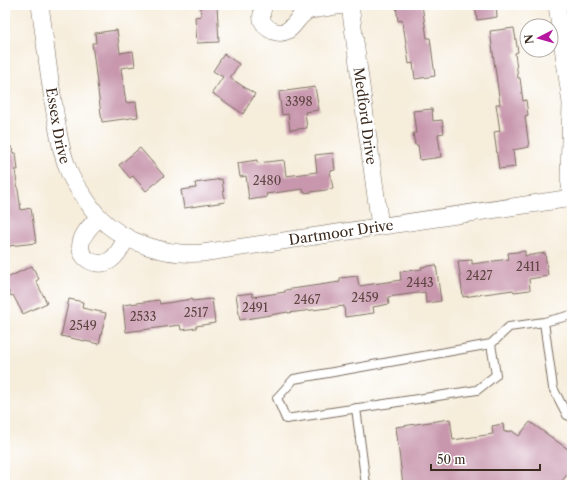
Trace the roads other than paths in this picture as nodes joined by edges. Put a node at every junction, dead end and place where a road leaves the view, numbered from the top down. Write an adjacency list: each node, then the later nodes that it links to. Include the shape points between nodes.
1 (40, 5): 9 (street, Essex Drive, via 62,154 70,176)
2 (264, 5): 6 (street, via 261,17 263,22 276,32 291,28 301,16)
3 (345, 5): 6 (street)
4 (350, 5): 10 (street, Medford Drive)
5 (557, 5): 7 (street)
6 (303, 8)
7 (571, 105): 8 (street, via 569,178)
8 (572, 198): 10 (street, Dartmoor Drive)
9 (99, 217): 11 (street, Essex Drive); 11 (street, via 80,243 82,253 90,261 99,264 114,258)
10 (380, 226): 11 (street, Dartmoor Drive, via 190,254 152,248)
11 (120, 233)
12 (572, 315): 13 (lane)
13 (544, 322): 14 (lane, via 509,327); 16 (lane, via 552,388 567,415)
14 (491, 344): 15 (lane, via 496,375 477,390); 15 (lane, via 294,379 277,398 286,419)
15 (356, 408): 17 (lane)
16 (572, 417)
17 (366, 485)

